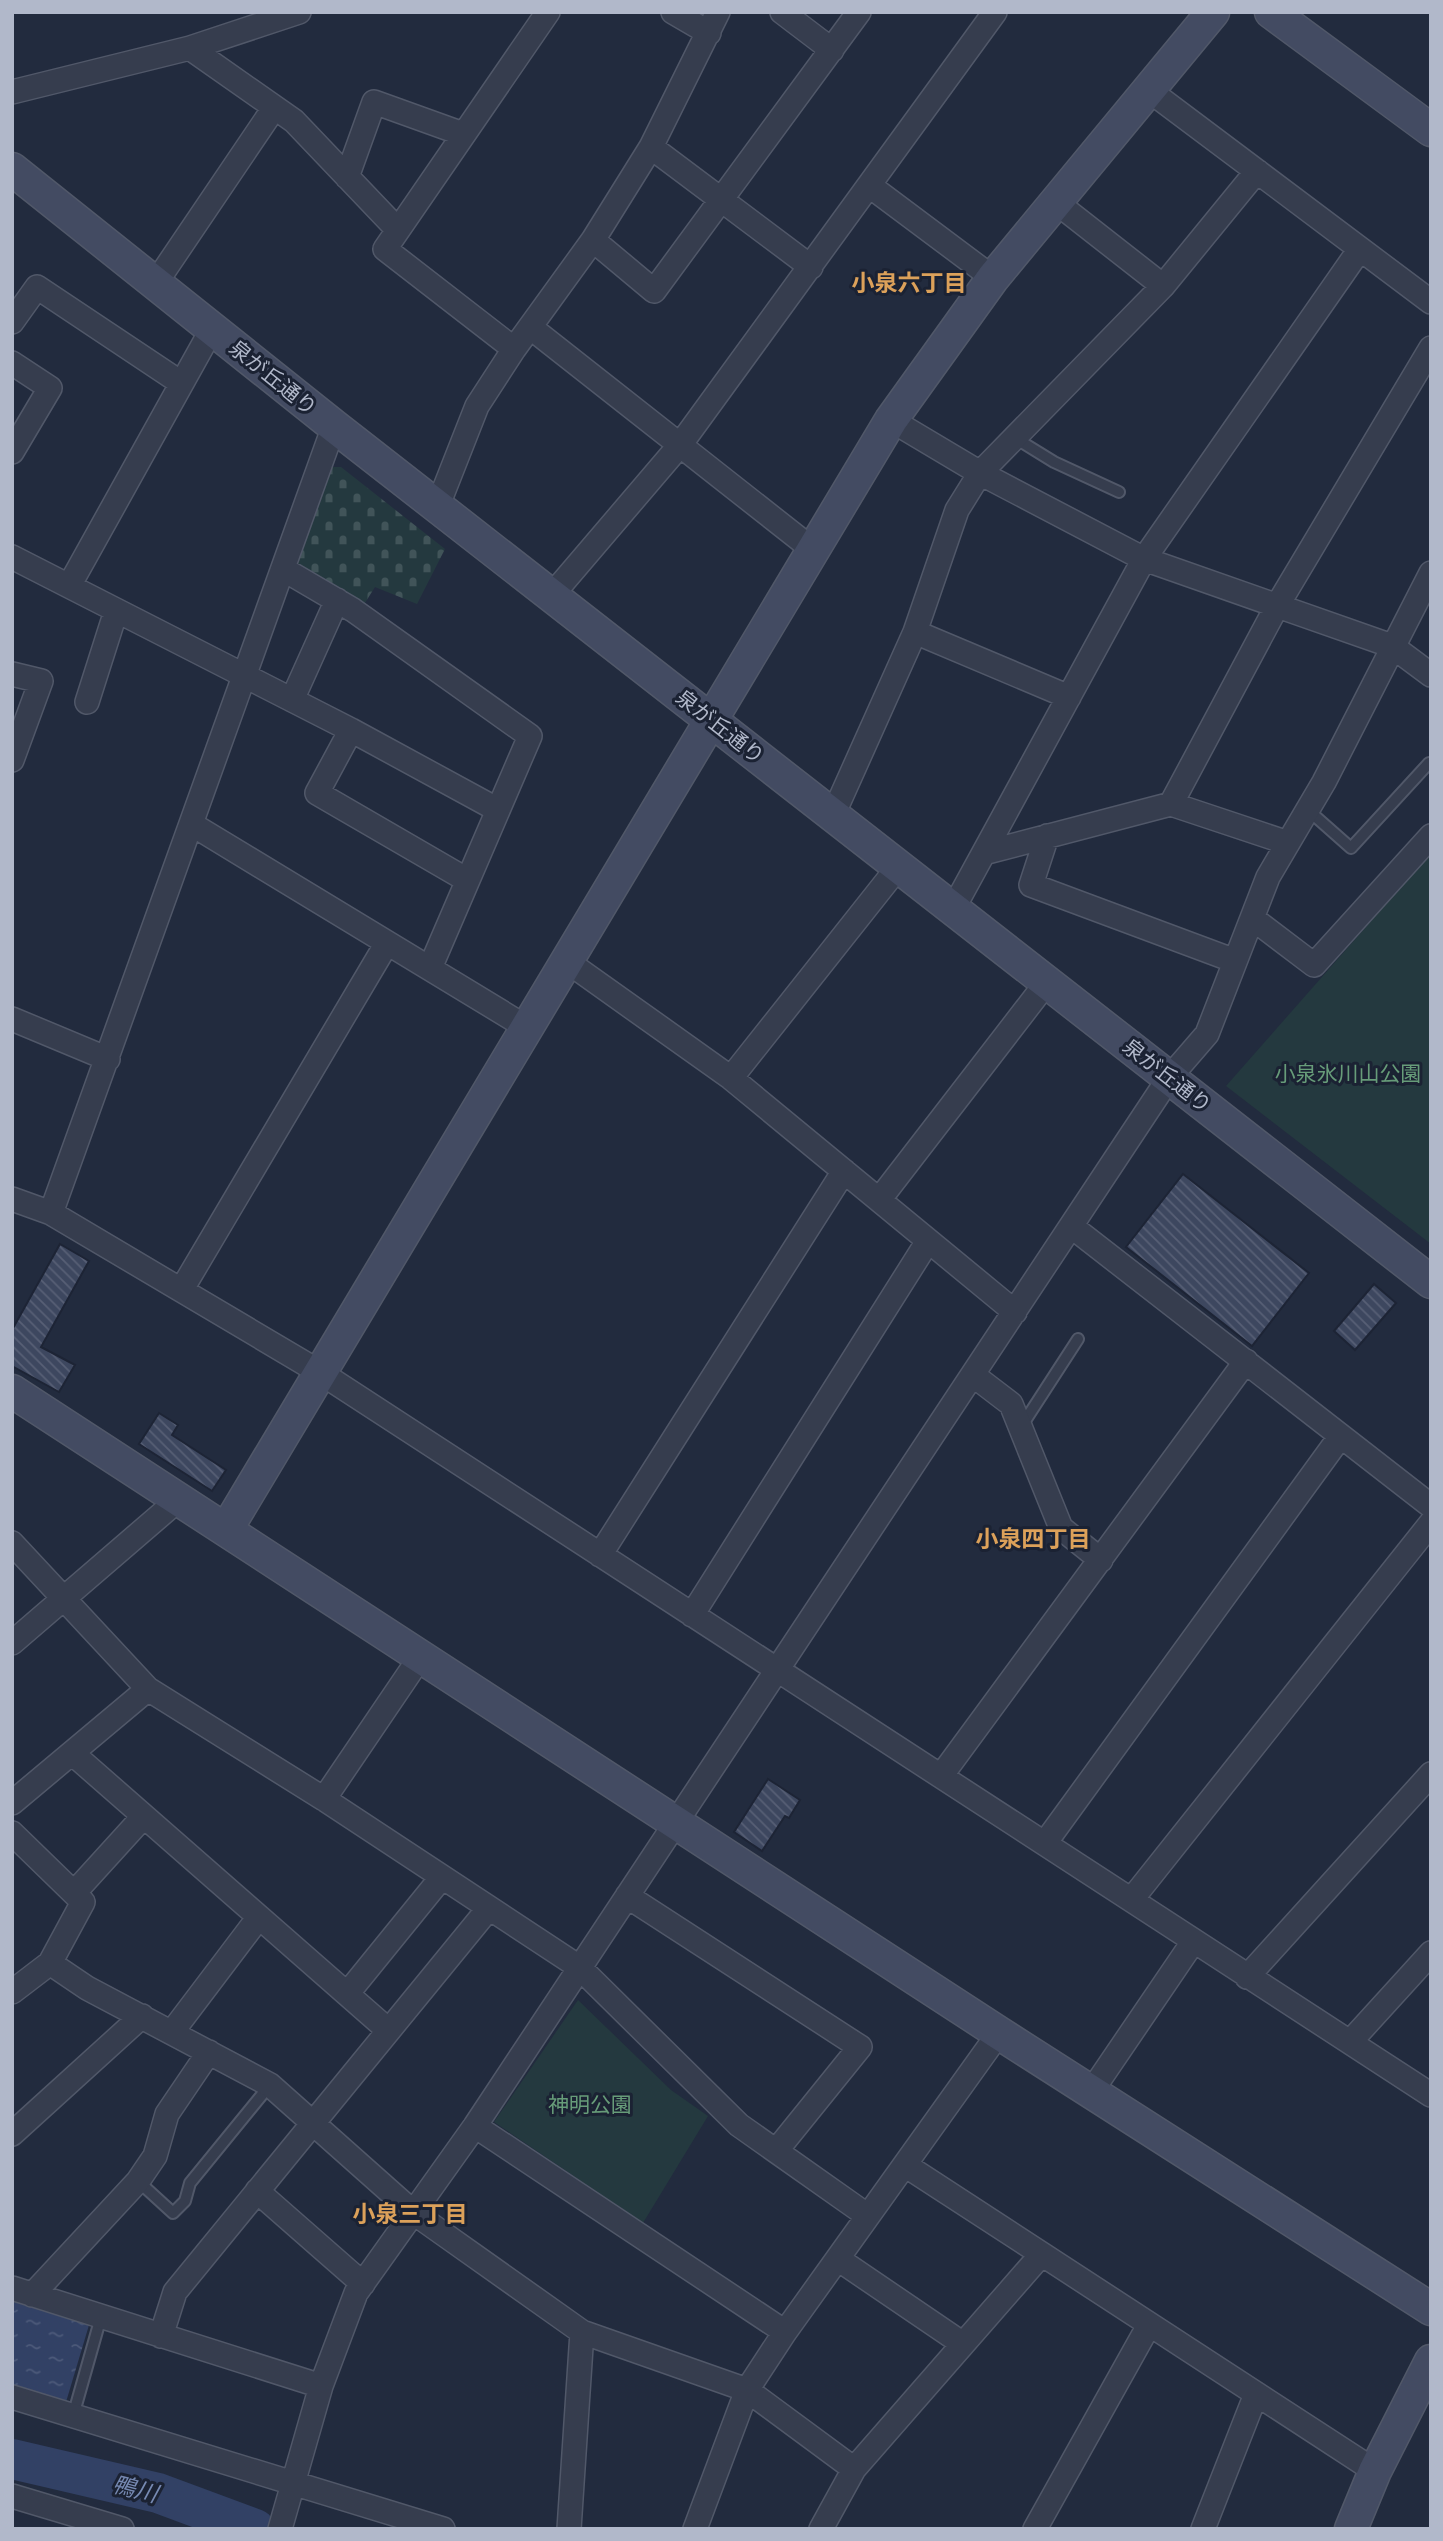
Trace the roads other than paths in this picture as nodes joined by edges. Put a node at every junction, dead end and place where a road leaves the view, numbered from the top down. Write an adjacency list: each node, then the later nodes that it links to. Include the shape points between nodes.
1 (299, 12): 10 (street)
2 (548, 12): 16 (street)
3 (673, 12): 9 (street)
4 (782, 12): 11 (street)
5 (859, 12): 11 (street)
6 (995, 12): 21 (street)
7 (1213, 12): 12 (street)
8 (1271, 12): 15 (street)
9 (714, 22): 17 (street)
10 (190, 48): 13 (street); 14 (street)
11 (832, 50): 22 (street)
12 (1150, 90): 19 (street); 23 (street)
13 (12, 92)
14 (274, 108): 20 (street, via 293,121); 29 (street)
15 (1431, 130)
16 (464, 134): 20 (street, via 374,102); 24 (street)
17 (651, 148): 22 (street); 25 (street)
18 (12, 169): 29 (street, 泉が丘通り)
19 (1257, 171): 26 (street); 30 (street)
20 (347, 177): 24 (street)
21 (870, 186): 27 (street); 28 (street)
22 (722, 199): 25 (street, via 654,291); 27 (street)
23 (1057, 203): 28 (street); 30 (street)
24 (397, 229): 36 (street, via 386,249)
25 (593, 240): 33 (street)
26 (1360, 249): 31 (street); 49 (street)
27 (811, 267): 42 (street)
28 (993, 278): 39 (street)
29 (155, 284): 34 (street, 泉が丘通り)
30 (1163, 286): 41 (street)
31 (1431, 302)
32 (12, 322): 38 (street, via 37,287)
33 (530, 327): 36 (street); 42 (street)
34 (212, 328): 38 (street); 40 (street, 泉が丘通り)
35 (1431, 348): 55 (street)
36 (514, 349): 46 (street, via 477,405)
37 (12, 363): 43 (street, via 50,388)
38 (181, 383): 52 (street)
39 (891, 420): 44 (street); 47 (street)
40 (334, 426): 46 (street, 泉が丘通り); 50 (street)
41 (1015, 438): 44 (street); 45 (lane)
42 (680, 444): 47 (street); 53 (street)
43 (12, 452)
44 (980, 473): 49 (street); 57 (street, via 957,510)
45 (1119, 492)
46 (438, 505): 53 (street, 泉が丘通り)
47 (812, 549): 65 (street)
48 (12, 557): 52 (street)
49 (1144, 559): 55 (street); 62 (street)
50 (283, 569): 54 (street); 61 (street)
51 (1431, 573): 58 (street)
52 (69, 586): 56 (street)
53 (552, 595): 65 (street, 泉が丘通り)
54 (337, 600): 63 (street); 70 (street, via 530,736)
55 (1277, 606): 58 (street); 69 (street)
56 (117, 611): 61 (street); 64 (street)
57 (915, 632): 62 (street); 72 (street)
58 (1392, 646): 60 (street); 71 (street)
59 (12, 674): 67 (street, via 41,681)
60 (1431, 675)
61 (246, 677): 63 (street); 73 (street)
62 (1069, 697): 77 (street)
63 (292, 700): 66 (street)
64 (87, 702)
65 (710, 719): 72 (street, 泉が丘通り); 84 (street)
66 (351, 730): 70 (street); 79 (street, via 317,793)
67 (12, 760)
68 (1429, 764): 71 (lane, via 1351,848)
69 (1171, 804): 75 (street); 76 (street)
70 (498, 810): 79 (street)
71 (1308, 810): 76 (street)
72 (833, 815): 78 (street, 泉が丘通り)
73 (193, 825): 82 (street); 89 (street)
74 (1431, 835): 81 (street, via 1314,965)
75 (1047, 836): 77 (street); 83 (street, via 1031,885)
76 (1288, 843): 81 (street)
77 (984, 853): 80 (street)
78 (898, 866): 80 (street, 泉が丘通り); 90 (street)
79 (467, 880): 85 (street)
80 (953, 909): 86 (street, 泉が丘通り)
81 (1252, 918): 83 (street)
82 (387, 943): 85 (street); 99 (street)
83 (1235, 961): 91 (street, via 1207,1034)
84 (568, 962): 88 (street); 90 (street)
85 (430, 968): 88 (street)
86 (1047, 982): 91 (street, 泉が丘通り); 94 (street)
87 (12, 1019): 89 (street)
88 (526, 1027): 103 (street)
89 (108, 1059): 95 (street)
90 (732, 1078): 92 (street)
91 (1169, 1078): 96 (street); 98 (street, 泉が丘通り)
92 (844, 1171): 94 (street); 113 (street)
93 (12, 1199): 95 (street)
94 (879, 1200): 97 (street)
95 (51, 1213): 99 (street)
96 (1071, 1226): 100 (street); 102 (street)
97 (928, 1241): 100 (street); 116 (street)
98 (1431, 1282)
99 (182, 1289): 103 (street)
100 (1015, 1312): 104 (street)
101 (1078, 1339): 106 (lane)
102 (1246, 1361): 107 (street); 114 (street)
103 (321, 1373): 111 (street); 113 (street)
104 (973, 1375): 106 (street, via 1012,1404); 119 (street)
105 (12, 1391): 108 (street)
106 (1021, 1427): 114 (street, via 1061,1528)
107 (1340, 1437): 109 (street); 129 (street)
108 (178, 1500): 111 (street); 115 (street)
109 (1431, 1506)
110 (1431, 1523): 133 (street)
111 (226, 1530): 118 (street)
112 (12, 1543): 115 (street)
113 (600, 1555): 116 (street)
114 (1101, 1560): 123 (street)
115 (64, 1600): 117 (street); 120 (street)
116 (692, 1615): 119 (street)
117 (12, 1643)
118 (421, 1656): 124 (street); 127 (street)
119 (778, 1670): 123 (street); 127 (street)
120 (148, 1689): 121 (street); 124 (street)
121 (72, 1753): 125 (street); 126 (street)
122 (1431, 1774): 140 (street)
123 (941, 1776): 129 (street)
124 (324, 1799): 130 (street)
125 (12, 1802)
126 (144, 1816): 131 (street); 135 (street)
127 (676, 1823): 132 (street); 146 (street)
128 (12, 1833): 131 (street)
129 (1045, 1843): 133 (street)
130 (442, 1877): 134 (street); 142 (street)
131 (74, 1893): 138 (street, via 83,1902)
132 (627, 1896): 139 (street); 155 (street, via 860,2047)
133 (1132, 1899): 136 (street)
134 (489, 1908): 139 (street); 144 (street)
135 (259, 1917): 142 (street); 145 (street)
136 (1193, 1942): 140 (street); 150 (street)
137 (1431, 1952): 147 (street)
138 (50, 1963): 141 (street); 143 (street)
139 (579, 1967): 153 (street); 155 (street, via 739,2125)
140 (1247, 1977): 147 (street)
141 (12, 1992)
142 (347, 1994): 144 (street)
143 (142, 2016): 145 (street); 154 (street)
144 (388, 2030): 152 (street)
145 (172, 2032): 148 (street)
146 (999, 2033): 150 (street); 156 (street)
147 (1350, 2042): 151 (street)
148 (209, 2052): 149 (street); 157 (street, via 167,2114 155,2156)
149 (270, 2085): 152 (street); 157 (lane, via 190,2183 185,2201 173,2213)
150 (1091, 2092): 165 (street)
151 (1431, 2095)
152 (313, 2123): 158 (street); 159 (street)
153 (474, 2126): 159 (street); 169 (street)
154 (12, 2134)
155 (776, 2151): 160 (street)
156 (905, 2165): 160 (street); 161 (street)
157 (138, 2181): 164 (street)
158 (257, 2191): 163 (street); 170 (street, via 174,2292)
159 (414, 2213): 163 (street); 168 (street)
160 (868, 2216): 162 (street)
161 (1041, 2255): 167 (street); 171 (street)
162 (838, 2259): 169 (street); 171 (street)
163 (363, 2284): 173 (street)
164 (22, 2292): 166 (street)
165 (1431, 2309)
166 (101, 2317): 170 (street); 177 (lane)
167 (1149, 2325): 175 (street); 188 (street)
168 (582, 2332): 174 (street); 185 (street)
169 (785, 2332): 174 (street)
170 (161, 2336): 173 (street)
171 (963, 2344): 178 (street)
172 (1431, 2361): 179 (street)
173 (321, 2386): 180 (street)
174 (747, 2390): 178 (street); 186 (street)
175 (1256, 2394): 179 (street); 189 (street)
176 (12, 2397): 177 (street)
177 (73, 2416): 180 (street)
178 (854, 2469): 187 (street)
179 (1375, 2471): 190 (street)
180 (294, 2484): 183 (street); 184 (street)
181 (12, 2496): 182 (street)
182 (113, 2527)
183 (280, 2529)
184 (443, 2529)
185 (569, 2529)
186 (695, 2529)
187 (821, 2529)
188 (1035, 2529)
189 (1203, 2529)
190 (1351, 2529)

